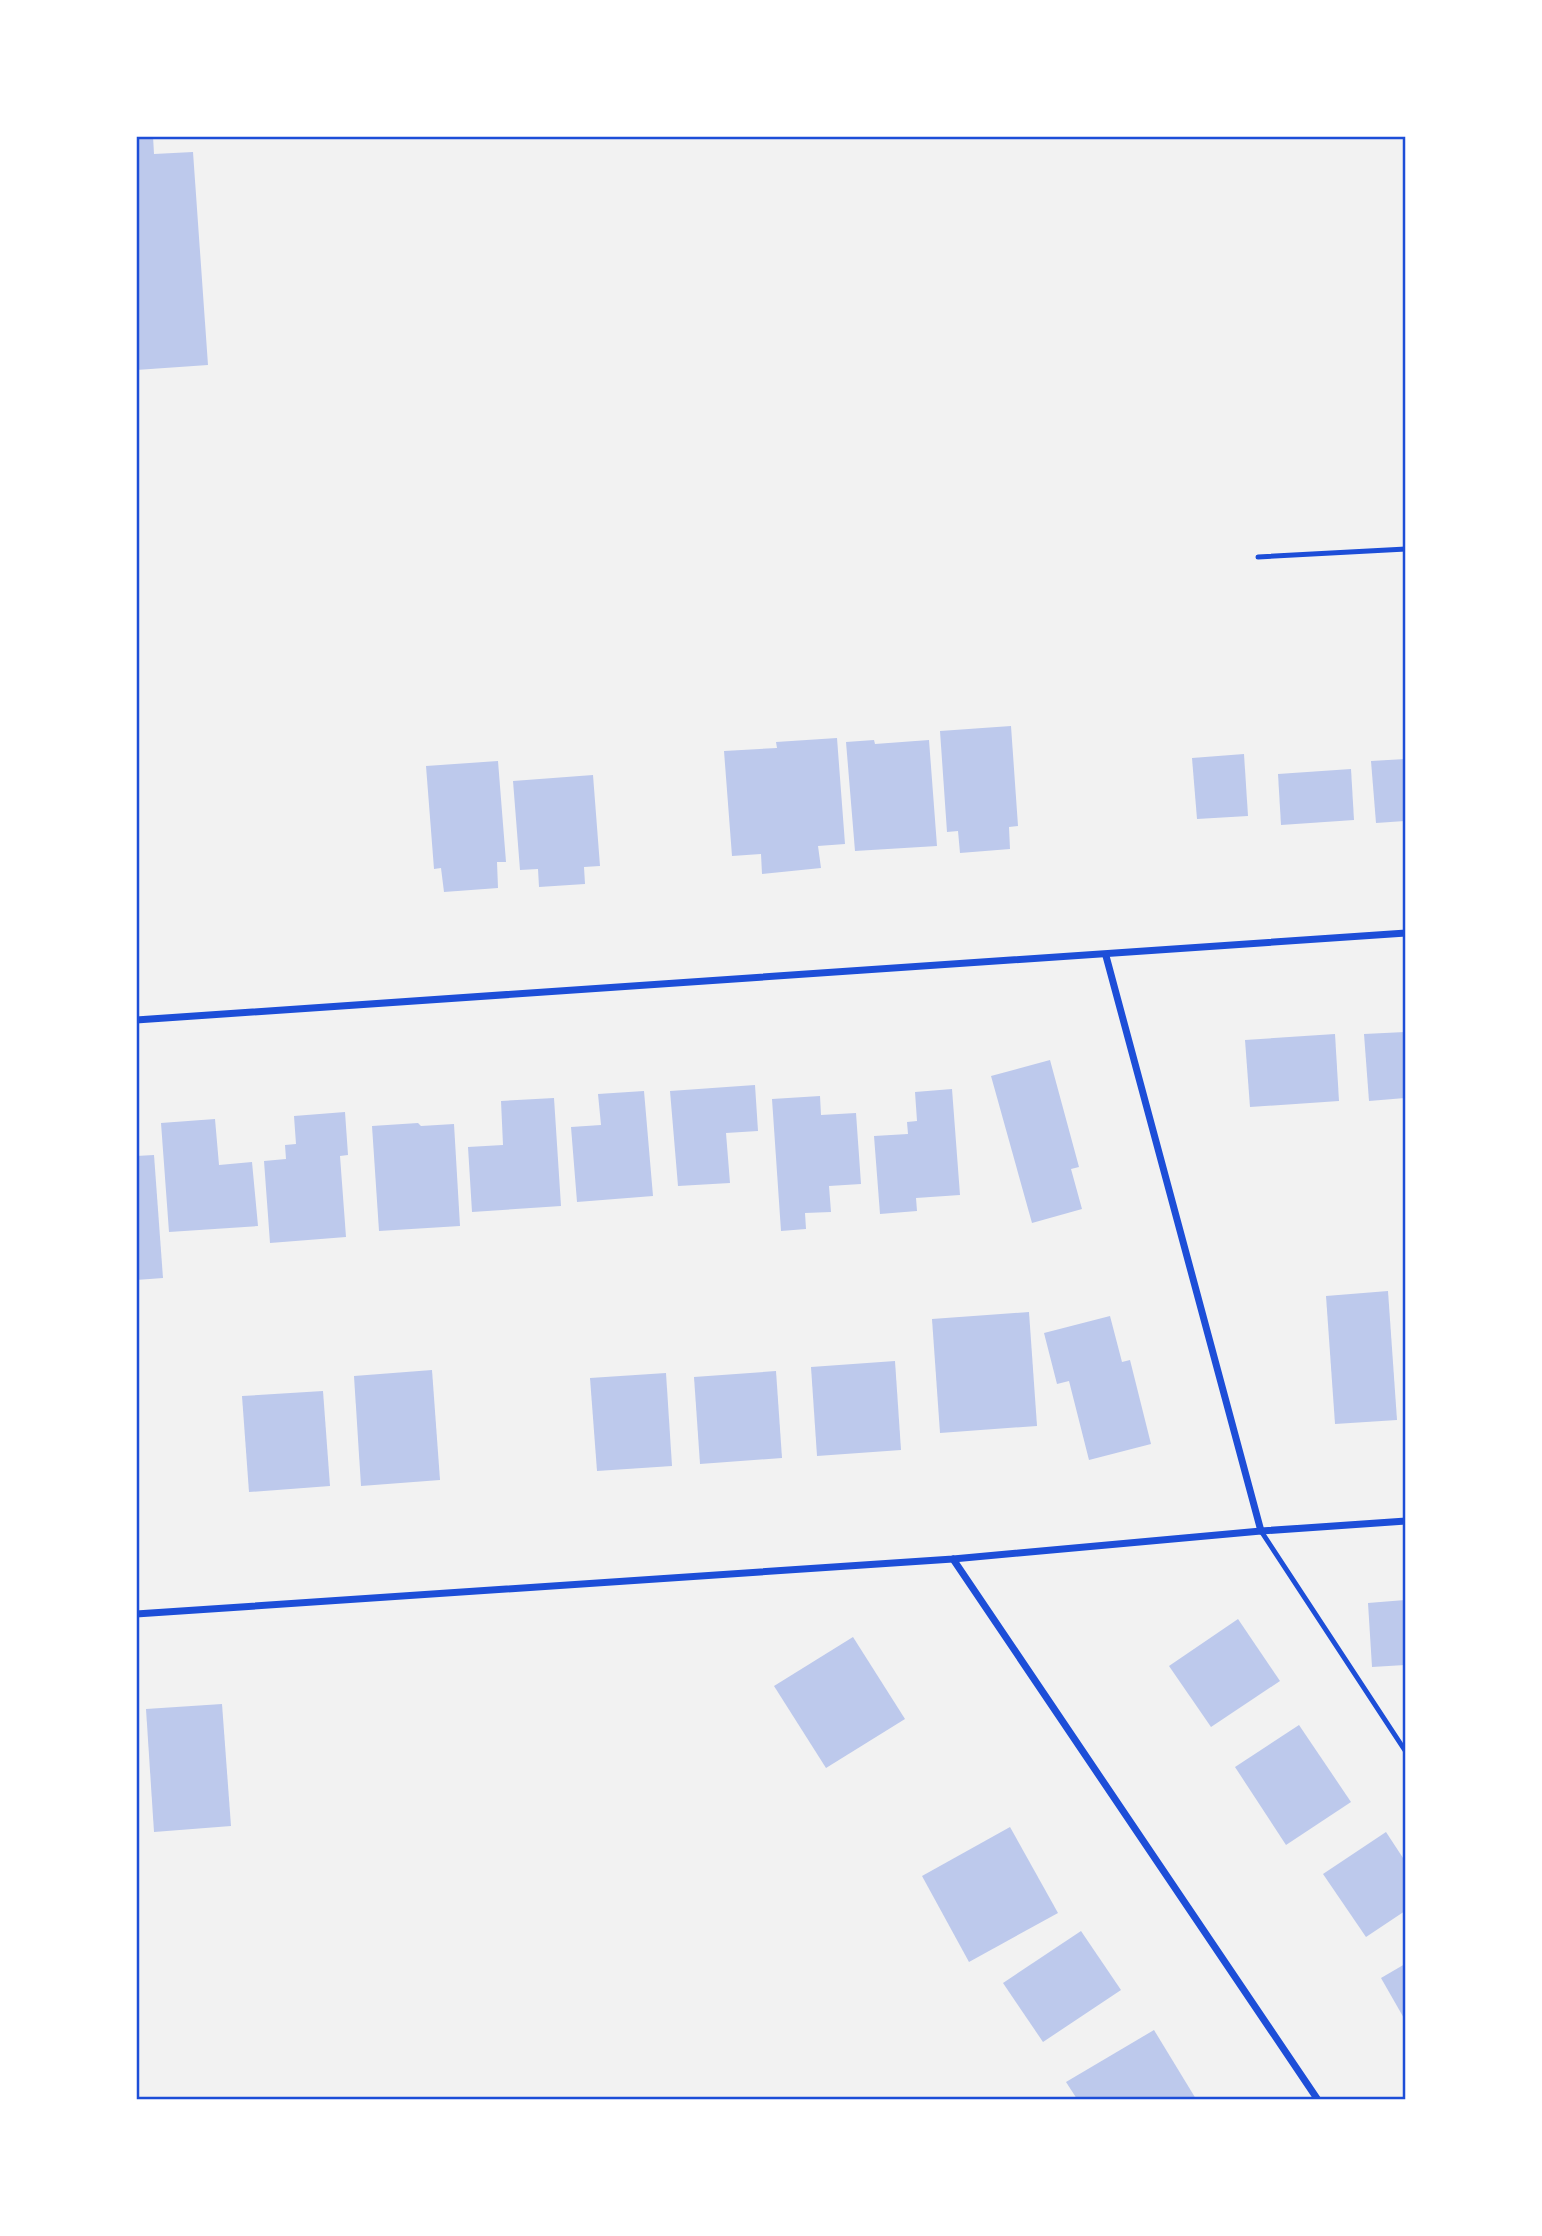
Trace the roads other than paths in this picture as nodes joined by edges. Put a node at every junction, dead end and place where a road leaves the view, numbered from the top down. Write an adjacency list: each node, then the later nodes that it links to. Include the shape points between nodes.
1 (1405, 550): 2 (lane)
2 (1258, 557)
3 (1405, 933): 4 (street)
4 (1106, 956): 5 (street); 7 (street)
5 (136, 1020)
6 (1405, 1521): 7 (street)
7 (1261, 1531): 8 (street); 10 (lane)
8 (953, 1559): 9 (street); 11 (street)
9 (136, 1614)
10 (1405, 1752)
11 (1318, 2099)

